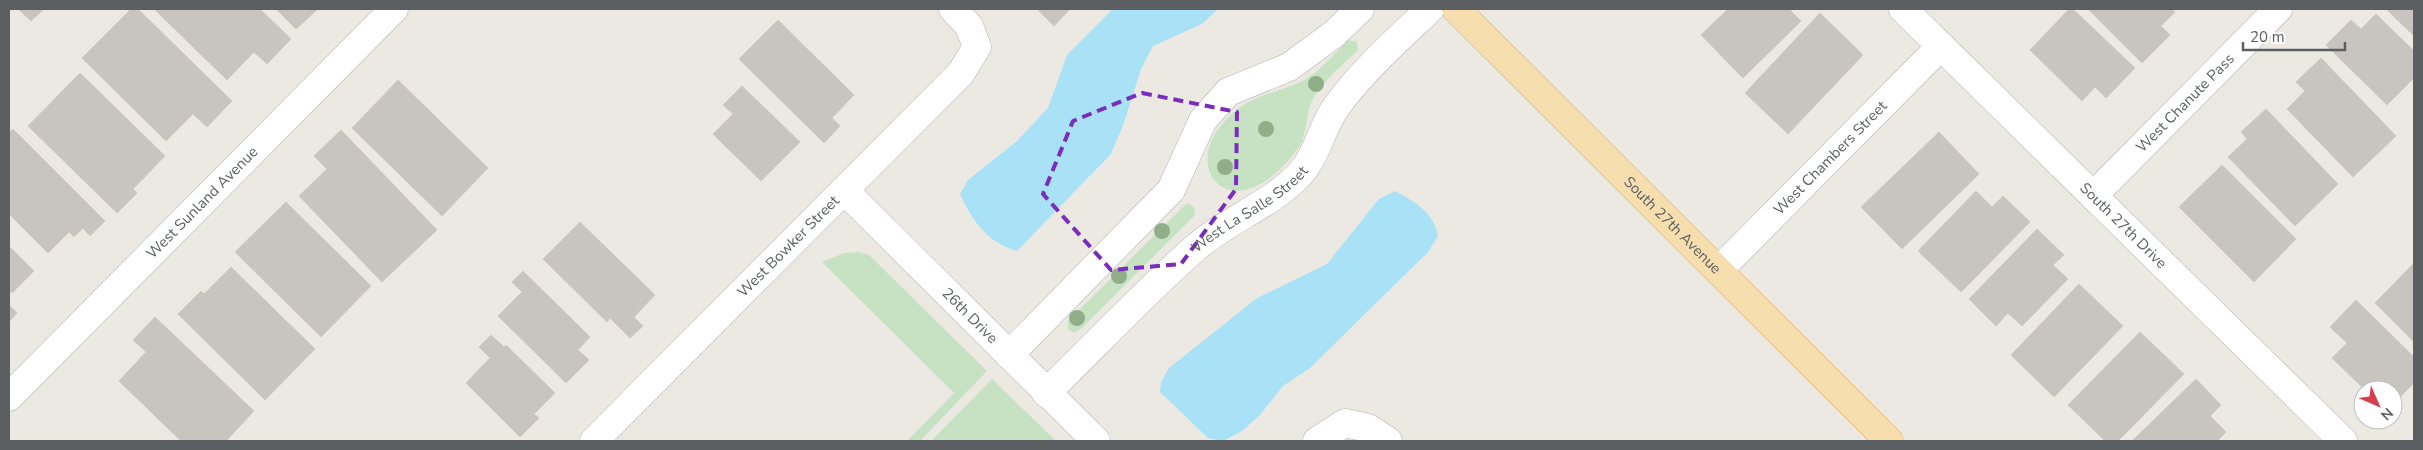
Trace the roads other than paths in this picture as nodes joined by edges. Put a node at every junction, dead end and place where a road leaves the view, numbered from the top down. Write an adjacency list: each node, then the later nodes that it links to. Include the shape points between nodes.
1 (394, 9): 14 (street, West Sunland Avenue)
2 (953, 9): 9 (street, West Bowker Street, via 969,26 977,46 960,73)
3 (1360, 9): 12 (street, via 1327,40 1289,67 1228,92 1203,120 1171,190)
4 (1430, 9): 13 (street, West La Salle Street, via 1361,75 1335,109 1318,146 1299,176 1194,249)
5 (1456, 9): 11 (main road, South 27th Avenue)
6 (1904, 9): 8 (street, South 27th Drive)
7 (2278, 9): 10 (street, West Chanute Pass)
8 (1941, 46): 10 (street, South 27th Drive); 11 (street, West Chambers Street)
9 (844, 190): 12 (street, 26th Drive); 15 (street, West Bowker Street)
10 (2093, 196): 20 (street, South 27th Drive)
11 (1719, 270): 19 (main road, South 27th Avenue)
12 (1009, 356): 13 (street, 26th Drive)
13 (1046, 393): 16 (street, 26th Drive)
14 (9, 397)
15 (594, 441)
16 (1096, 441)
17 (1317, 441): 18 (street, via 1345,423 1368,428)
18 (1388, 441)
19 (1889, 441)
20 (2343, 441)

